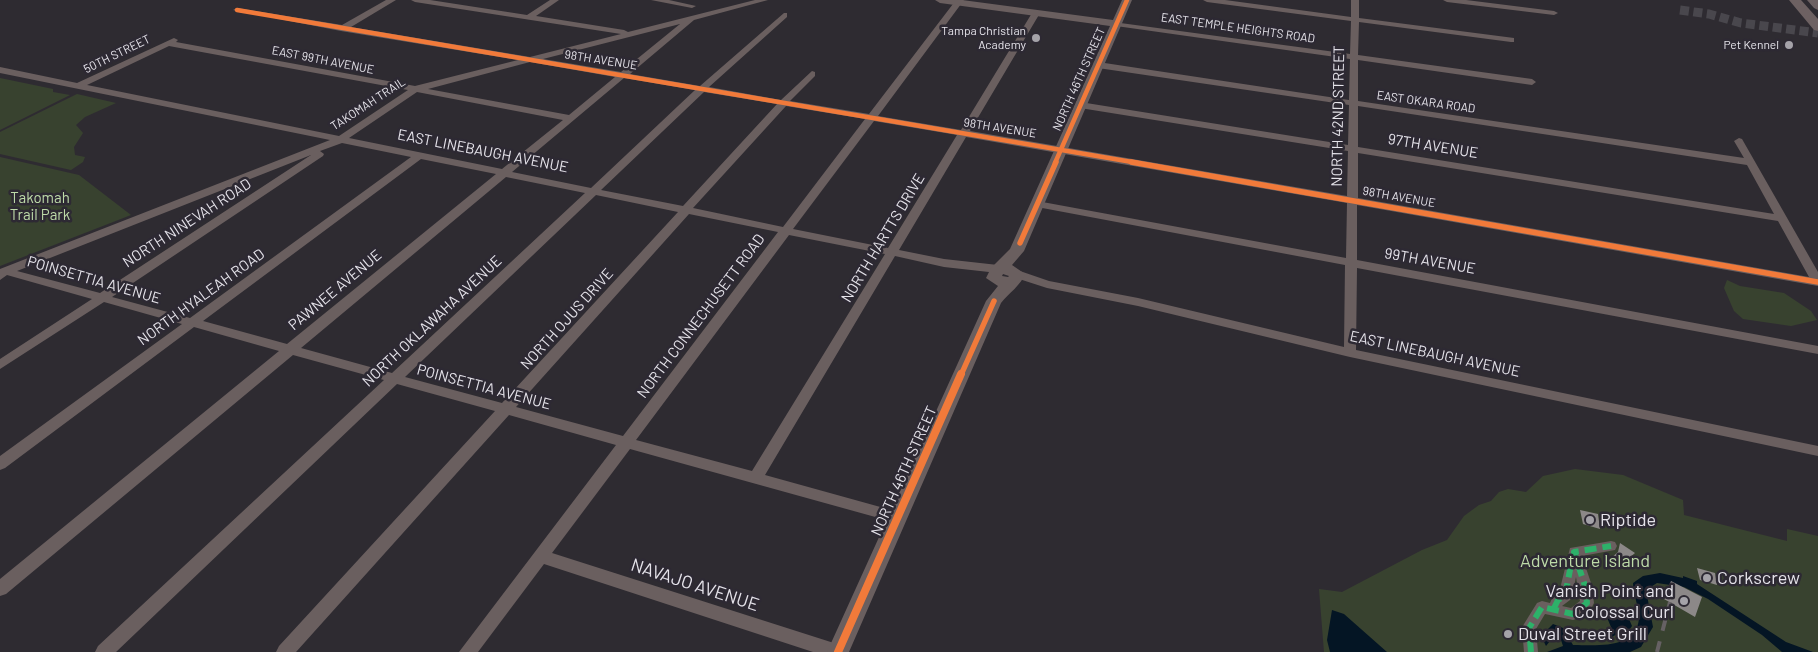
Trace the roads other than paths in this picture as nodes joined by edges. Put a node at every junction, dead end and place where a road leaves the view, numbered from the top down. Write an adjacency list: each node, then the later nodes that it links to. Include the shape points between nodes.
1 (392, 0): 25 (street)
2 (415, 0): 20 (street)
3 (555, 0): 20 (street)
4 (655, 0): 14 (street)
5 (764, 0): 21 (street, TAKOMAH TRAIL)
6 (940, 0): 13 (street, EAST TEMPLE HEIGHTS ROAD)
7 (1127, 0): 23 (street, NORTH 46TH STREET)
8 (1207, 0): 22 (street)
9 (1355, 0): 22 (street, NORTH 42ND STREET)
10 (1447, 0): 18 (street)
11 (1795, 0): 24 (main road)
12 (1813, 0): 15 (main road)
13 (959, 1): 17 (street, EAST TEMPLE HEIGHTS ROAD); 42 (street, NORTH CONNECHUSETT ROAD)
14 (692, 6)
15 (1818, 6)
16 (237, 10): 25 (street, 98TH AVENUE)
17 (1036, 13): 23 (street, EAST TEMPLE HEIGHTS ROAD); 44 (street, NORTH HARTTS DRIVE)
18 (1554, 13)
19 (784, 15): 37 (street, NORTH OKLAWAHA AVENUE)
20 (529, 17): 26 (street)
21 (692, 18): 26 (street, TAKOMAH TRAIL); 34 (street, PAWNEE AVENUE)
22 (1354, 19): 27 (street); 29 (street, NORTH 42ND STREET)
23 (1116, 24): 29 (street, EAST TEMPLE HEIGHTS ROAD); 31 (street, NORTH 46TH STREET)
24 (1818, 27)
25 (341, 29): 30 (street, 98TH AVENUE)
26 (629, 33): 30 (street, TAKOMAH TRAIL)
27 (1512, 40)
28 (170, 42): 36 (street, 50TH STREET); 38 (street, EAST 99TH AVENUE)
29 (1354, 57): 35 (street, EAST TEMPLE HEIGHTS ROAD); 40 (street, NORTH 42ND STREET)
30 (528, 60): 34 (street, 98TH AVENUE); 38 (street, TAKOMAH TRAIL)
31 (1098, 65): 40 (street, EAST OKARA ROAD); 41 (street, NORTH 46TH STREET)
32 (0, 70): 36 (street, EAST LINEBAUGH AVENUE)
33 (812, 74): 39 (street, NORTH OJUS DRIVE)
34 (623, 75): 37 (street, 98TH AVENUE); 43 (street, PAWNEE AVENUE)
35 (1532, 82)
36 (78, 86): 45 (street, EAST LINEBAUGH AVENUE)
37 (702, 89): 39 (street, 98TH AVENUE); 52 (street, NORTH OKLAWAHA AVENUE)
38 (416, 90): 43 (street, EAST 99TH AVENUE); 45 (street, TAKOMAH TRAIL)
39 (783, 103): 42 (street, 98TH AVENUE); 55 (street, NORTH OJUS DRIVE)
40 (1353, 104): 47 (street, NORTH 42ND STREET); 50 (street, EAST OKARA ROAD)
41 (1080, 105): 47 (street, 97TH AVENUE); 48 (street, NORTH 46TH STREET)
42 (871, 117): 44 (street, 98TH AVENUE); 57 (street, NORTH CONNECHUSETT ROAD)
43 (570, 118): 51 (street, PAWNEE AVENUE)
44 (964, 133): 48 (street, 98TH AVENUE); 58 (street, NORTH HARTTS DRIVE)
45 (340, 140): 49 (street, EAST LINEBAUGH AVENUE); 60 (street, TAKOMAH TRAIL); 63 (street, NORTH NINEVAH ROAD)
46 (1739, 141): 50 (street)
47 (1354, 148): 53 (street, NORTH 42ND STREET); 56 (street, 97TH AVENUE)
48 (1060, 150): 53 (street, 98TH AVENUE); 54 (street, NORTH 46TH STREET)
49 (420, 156): 51 (street, EAST LINEBAUGH AVENUE); 64 (street, NORTH HYALEAH ROAD)
50 (1750, 162): 56 (street)
51 (505, 172): 52 (street, EAST LINEBAUGH AVENUE); 65 (street, PAWNEE AVENUE)
52 (594, 190): 55 (street, EAST LINEBAUGH AVENUE); 69 (street, NORTH OKLAWAHA AVENUE)
53 (1351, 200): 59 (street, NORTH 42ND STREET); 62 (street, 98TH AVENUE)
54 (1036, 204): 59 (street, 99TH AVENUE); 61 (street, NORTH 46TH STREET, via 1017,251 1018,256)
55 (688, 210): 57 (street, EAST LINEBAUGH AVENUE); 70 (street, NORTH OJUS DRIVE)
56 (1781, 218): 62 (street)
57 (786, 230): 58 (street, EAST LINEBAUGH AVENUE); 71 (street, NORTH CONNECHUSETT ROAD)
58 (892, 252): 61 (street, EAST LINEBAUGH AVENUE); 74 (street, NORTH HARTTS DRIVE)
59 (1352, 263): 66 (street, 99TH AVENUE); 67 (street, NORTH 42ND STREET)
60 (2, 274): 63 (street, POINSETTIA AVENUE)
61 (1005, 275): 67 (street, EAST LINEBAUGH AVENUE, via 1138,302); 75 (street, NORTH 46TH STREET)
62 (1818, 282)
63 (100, 299): 64 (street, POINSETTIA AVENUE); 68 (street, NORTH NINEVAH ROAD)
64 (192, 325): 65 (street, POINSETTIA AVENUE); 73 (street, NORTH HYALEAH ROAD)
65 (288, 350): 69 (street, POINSETTIA AVENUE); 79 (street, PAWNEE AVENUE)
66 (1818, 350)
67 (1350, 353): 72 (street, EAST LINEBAUGH AVENUE)
68 (0, 364)
69 (393, 380): 70 (street, POINSETTIA AVENUE); 81 (street, NORTH OKLAWAHA AVENUE)
70 (506, 410): 71 (street, POINSETTIA AVENUE); 82 (street, NORTH OJUS DRIVE)
71 (626, 443): 74 (street, POINSETTIA AVENUE); 78 (street, NORTH CONNECHUSETT ROAD)
72 (1818, 451)
73 (0, 464)
74 (755, 478): 75 (street, POINSETTIA AVENUE)
75 (897, 517): 84 (street, NORTH 46TH STREET)
76 (1611, 546): 77 (street)
77 (1574, 552): 80 (street, via 1565,596); 80 (street, via 1587,603 1572,614)
78 (541, 556): 83 (street, NORTH CONNECHUSETT ROAD); 84 (street, NAVAJO AVENUE)
79 (0, 589)
80 (1554, 608): 85 (street, via 1542,607 1530,628)
81 (104, 652)
82 (285, 652)
83 (468, 652)
84 (838, 652)
85 (1531, 652)

